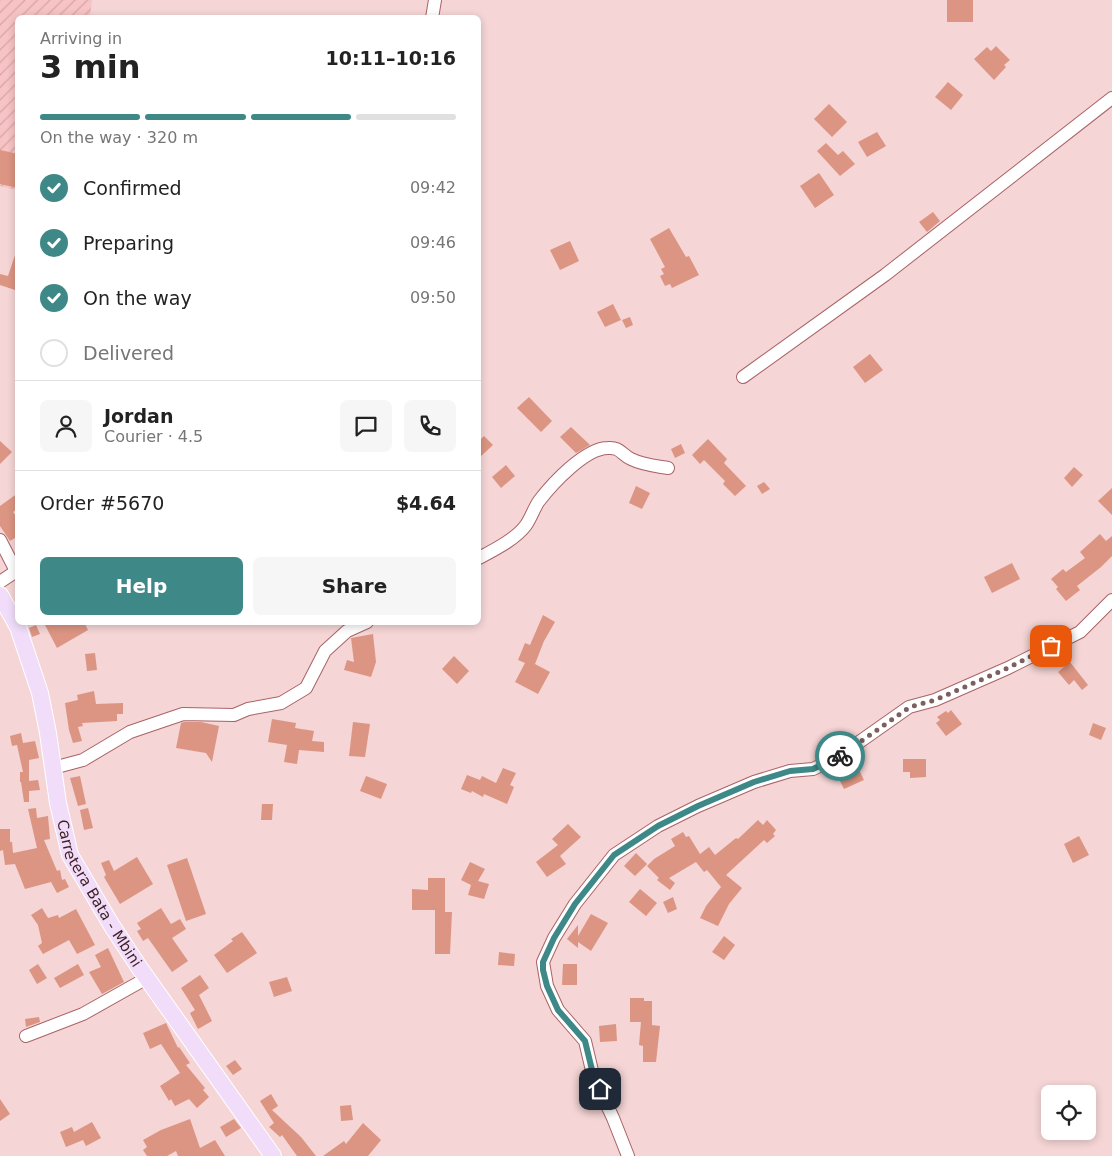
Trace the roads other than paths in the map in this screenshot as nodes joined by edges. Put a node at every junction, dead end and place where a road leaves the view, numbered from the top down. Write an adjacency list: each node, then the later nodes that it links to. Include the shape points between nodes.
1 (435, 0): 2 (street)
2 (432, 15)
3 (1112, 98): 4 (street, via 884,275)
4 (743, 377)
5 (668, 468): 7 (street, via 646,465 629,458 619,449 596,450 561,477 538,503 526,526 503,545)
6 (0, 540): 8 (street)
7 (481, 557)
8 (15, 567)
9 (15, 572): 10 (street)
10 (0, 582)
11 (0, 595): 13 (main road, Carretera Bata - Mbini)
12 (1112, 600): 20 (street, via 1080,632 999,672 935,700 910,707 838,757 813,769 790,771 722,796 658,826 614,855 575,904 543,962 547,986 558,1010 585,1041 593,1074)
13 (15, 622)
14 (17, 625): 16 (main road, Carretera Bata - Mbini, via 35,676)
15 (343, 627): 16 (street, via 325,651 306,688 281,704 248,709 234,715 183,714 130,732 83,760)
16 (53, 768): 17 (main road, Carretera Bata - Mbini, via 70,855)
17 (147, 978): 18 (street, via 83,1014); 19 (main road, Carretera Bata - Mbini)
18 (26, 1036)
19 (273, 1156)
20 (628, 1156)

